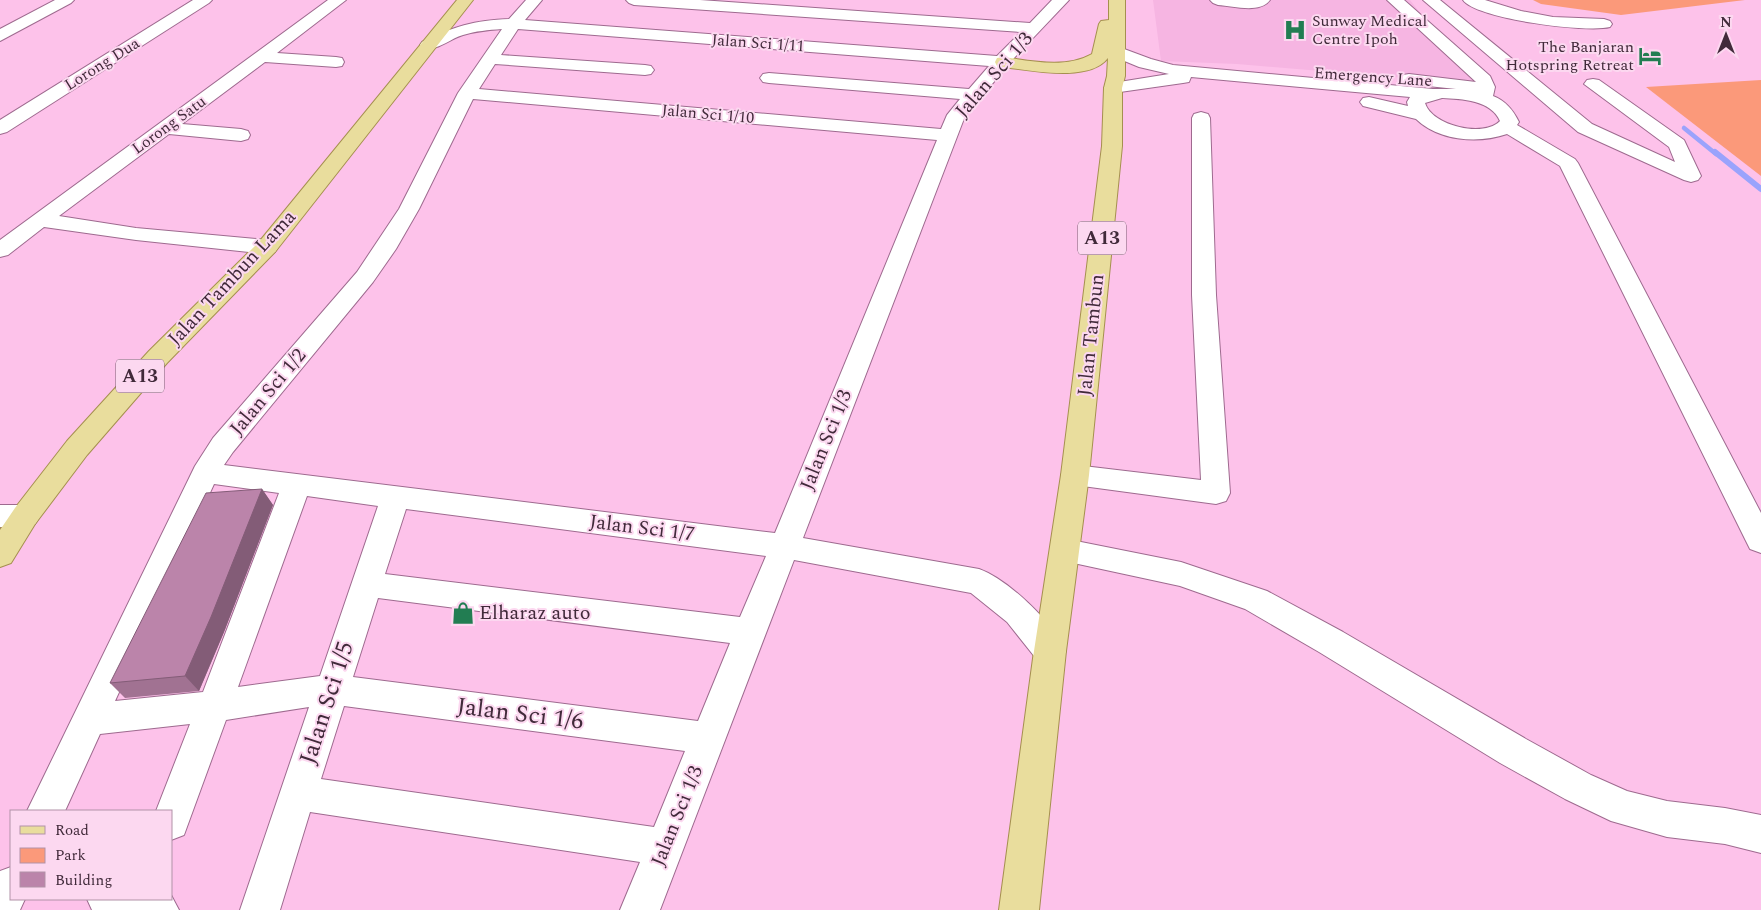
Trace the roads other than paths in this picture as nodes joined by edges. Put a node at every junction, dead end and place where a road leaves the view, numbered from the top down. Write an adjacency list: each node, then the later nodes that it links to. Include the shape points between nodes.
1 (66, 0): 22 (street)
2 (204, 0): 45 (street, Lorong Dua)
3 (338, 0): 27 (street, Lorong Satu)
4 (465, 0): 23 (main road, Jalan Tambun Lama / A13)
5 (534, 0): 18 (street, Jalan Sci 1/2)
6 (634, 0): 16 (street)
7 (1044, 0): 14 (street)
8 (1218, 0): 9 (street, via 1256,3)
9 (1262, 0)
10 (1395, 0): 39 (street, via 1484,80)
11 (1431, 0): 20 (street)
12 (1459, 0): 20 (street)
13 (1472, 0): 17 (street)
14 (1061, 1): 21 (street, Jalan Sci 1/3)
15 (1116, 2): 25 (main road, Jalan Tambun / A13); 30 (main road, via 1107,23 1100,57 1092,63 1072,67)
16 (809, 6): 21 (street); 24 (street)
17 (1493, 10): 19 (street, via 1558,23); 20 (street, via 1512,26)
18 (513, 24): 23 (street, Jalan Sci 1/11, via 482,25 455,32); 26 (street, Jalan Sci 1/11); 28 (street, Jalan Sci 1/2)
19 (1604, 24)
20 (1483, 26): 40 (street)
21 (1034, 28): 30 (street, Jalan Sci 1/3)
22 (0, 36)
23 (428, 45): 50 (main road, Jalan Tambun Lama / A13)
24 (787, 46): 26 (street, Jalan Sci 1/11); 30 (street, Jalan Sci 1/11); 31 (street)
25 (1116, 51): 32 (street, via 1173,70); 34 (main road, Jalan Tambun / A13)
26 (658, 54): 28 (street); 36 (street)
27 (261, 57): 29 (street); 46 (street, Lorong Satu)
28 (490, 59): 35 (street, Jalan Sci 1/2)
29 (336, 62)
30 (1003, 62): 38 (street, Jalan Sci 1/3)
31 (769, 78): 38 (street); 41 (street)
32 (1262, 78): 37 (street); 39 (street, Emergency Lane, via 1284,70 1443,82)
33 (1593, 84): 40 (street, via 1677,144 1691,176 1585,128)
34 (1113, 88): 42 (street, via 1172,78 1194,78 1335,94); 53 (main road, Jalan Tambun / A13, via 1112,146)
35 (467, 92): 36 (street, Jalan Sci 1/10); 52 (street, Jalan Sci 1/2, via 409,209 385,249 223,445)
36 (626, 94): 41 (street, Jalan Sci 1/10)
37 (1431, 94): 39 (street, via 1456,93); 42 (street, via 1416,102)
38 (974, 95): 48 (street, Jalan Sci 1/3, via 956,115)
39 (1488, 98): 40 (street); 44 (street, via 1508,116)
40 (1550, 99)
41 (754, 104): 48 (street, Jalan Sci 1/10)
42 (1421, 115): 44 (street, via 1443,128 1466,133 1488,134)
43 (1201, 118): 53 (street, via 1204,295 1216,493)
44 (1508, 127): 57 (street, via 1568,163)
45 (0, 128)
46 (165, 128): 47 (street); 49 (street, Lorong Satu)
47 (241, 134)
48 (949, 135): 58 (street, Jalan Sci 1/3)
49 (39, 220): 50 (street); 51 (street, Lorong Satu)
50 (267, 247): 56 (main road, Jalan Tambun Lama / A13, via 158,356)
51 (0, 250)
52 (205, 473): 54 (street, Jalan Sci 1/7); 66 (street, Jalan Sci 1/2)
53 (1075, 475): 59 (main road, Jalan Tambun / A13)
54 (297, 484): 55 (street, Jalan Sci 1/7); 65 (street)
55 (395, 497): 58 (street, Jalan Sci 1/7); 61 (street, Jalan Sci 1/5)
56 (13, 516): 60 (main road, Jalan Tambun Lama / A13)
57 (1761, 541)
58 (783, 546): 62 (street, Jalan Sci 1/3); 63 (street, Jalan Sci 1/7, via 978,582 1018,613)
59 (1066, 551): 63 (main road, Jalan Tambun); 71 (street, via 1181,574 1256,600 1513,751 1624,808 1667,819)
60 (0, 555)
61 (366, 584): 62 (street); 64 (street, Jalan Sci 1/5)
62 (750, 632): 67 (street, Jalan Sci 1/3)
63 (1050, 651): 77 (main road, Jalan Tambun)
64 (332, 689): 65 (street, Jalan Sci 1/6); 67 (street, Jalan Sci 1/6); 68 (street, Jalan Sci 1/5)
65 (215, 706): 66 (street, Jalan Sci 1/6); 70 (street)
66 (89, 720): 69 (street, Jalan Sci 1/2)
67 (708, 738): 72 (street, Jalan Sci 1/3)
68 (298, 793): 72 (street); 75 (street, Jalan Sci 1/5)
69 (46, 810)
70 (172, 819)
71 (1761, 834)
72 (664, 847): 76 (street, Jalan Sci 1/3)
73 (10, 888): 74 (street)
74 (0, 910)
75 (260, 910)
76 (640, 910)
77 (1019, 910)

